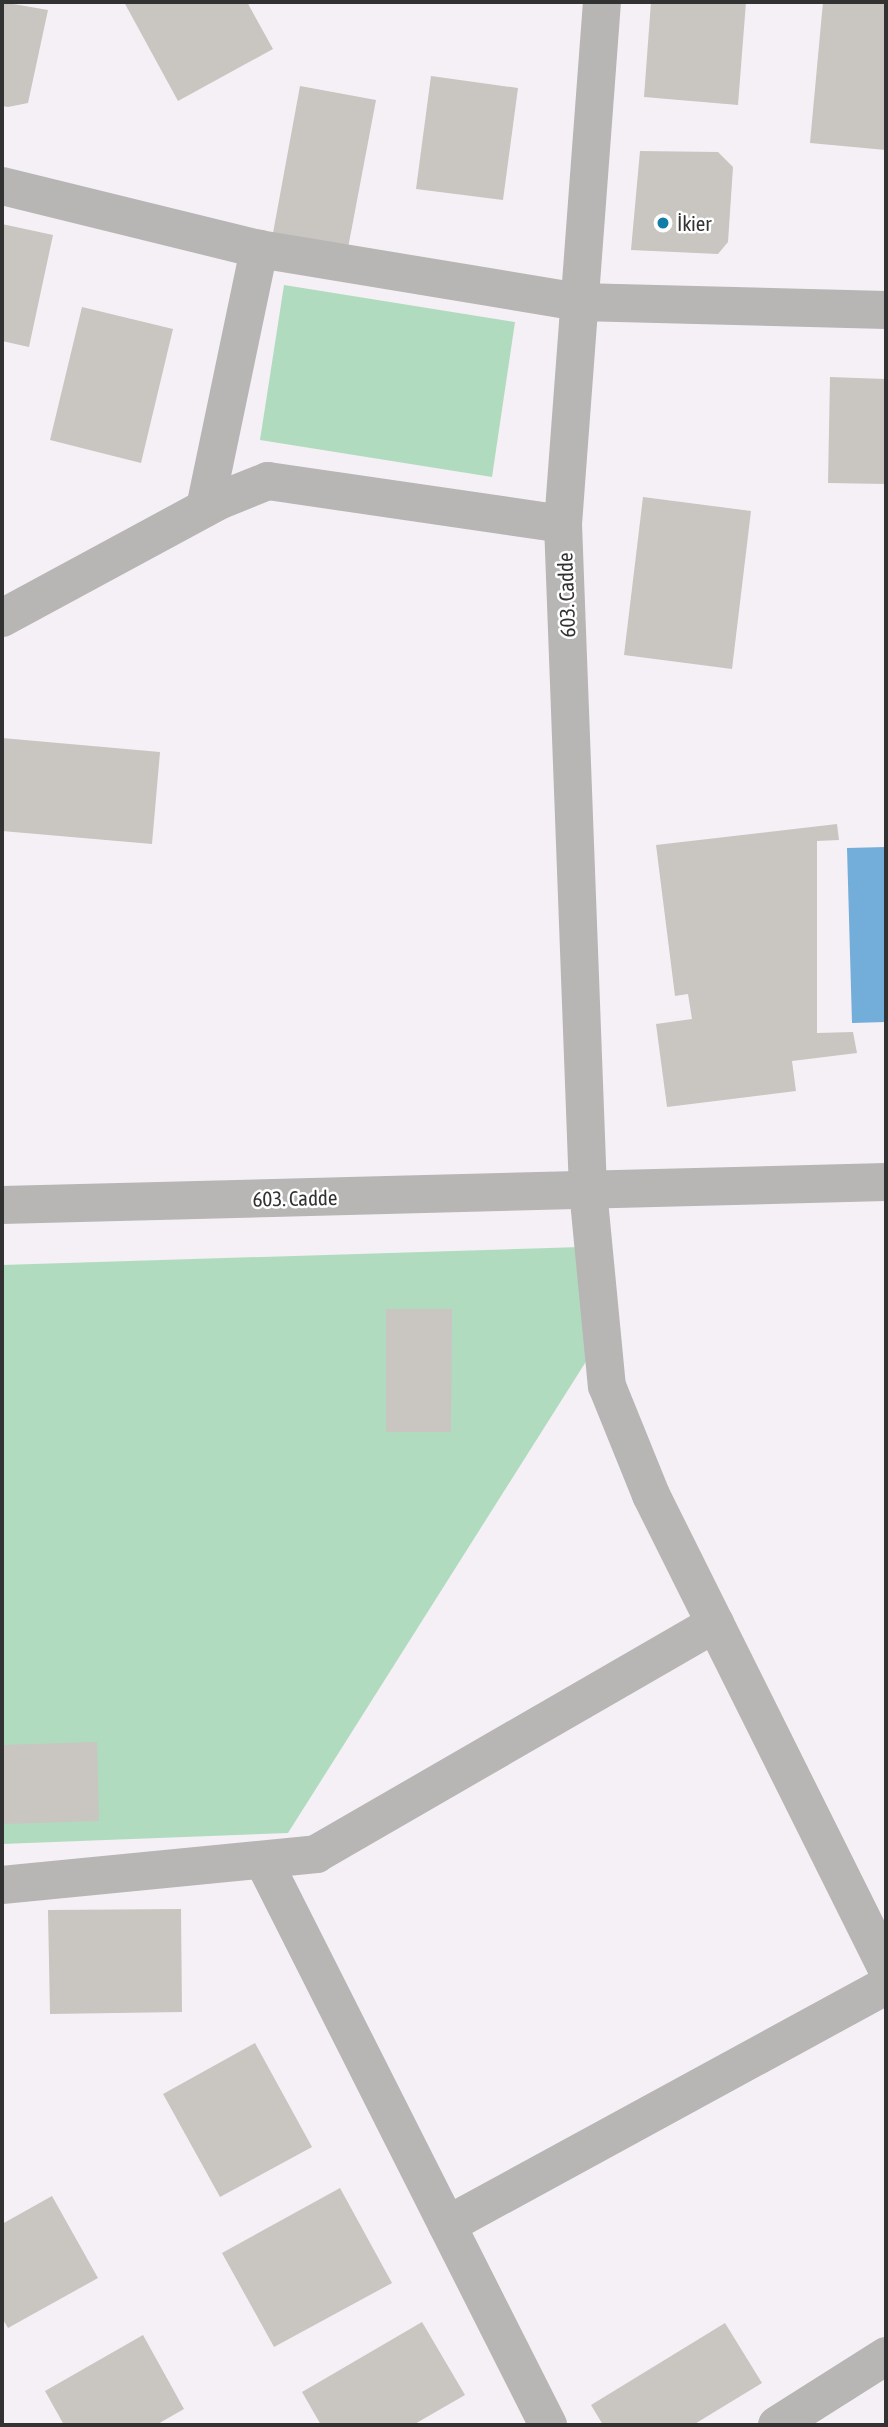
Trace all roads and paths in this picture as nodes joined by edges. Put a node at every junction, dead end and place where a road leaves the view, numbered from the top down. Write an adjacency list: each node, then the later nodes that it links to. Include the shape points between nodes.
1 (602, 2): 4 (street, 603. Cadde)
2 (2, 186): 3 (street)
3 (259, 249): 4 (street); 6 (street)
4 (579, 302): 5 (street); 7 (street, 603. Cadde)
5 (886, 310)
6 (205, 508): 7 (street, via 268,481); 8 (street)
7 (563, 524): 10 (street, 603. Cadde)
8 (2, 618)
9 (886, 1182): 10 (street, 603. Cadde)
10 (588, 1190): 11 (street, 603. Cadde); 12 (street, via 607,1386)
11 (2, 1205)
12 (715, 1623): 13 (street, via 316,1854); 15 (street)
13 (264, 1862): 14 (street); 17 (street)
14 (2, 1885)
15 (886, 1967)
16 (886, 1986): 17 (street)
17 (447, 2225): 19 (street)
18 (886, 2356): 20 (street)
19 (548, 2425)
20 (777, 2425)

